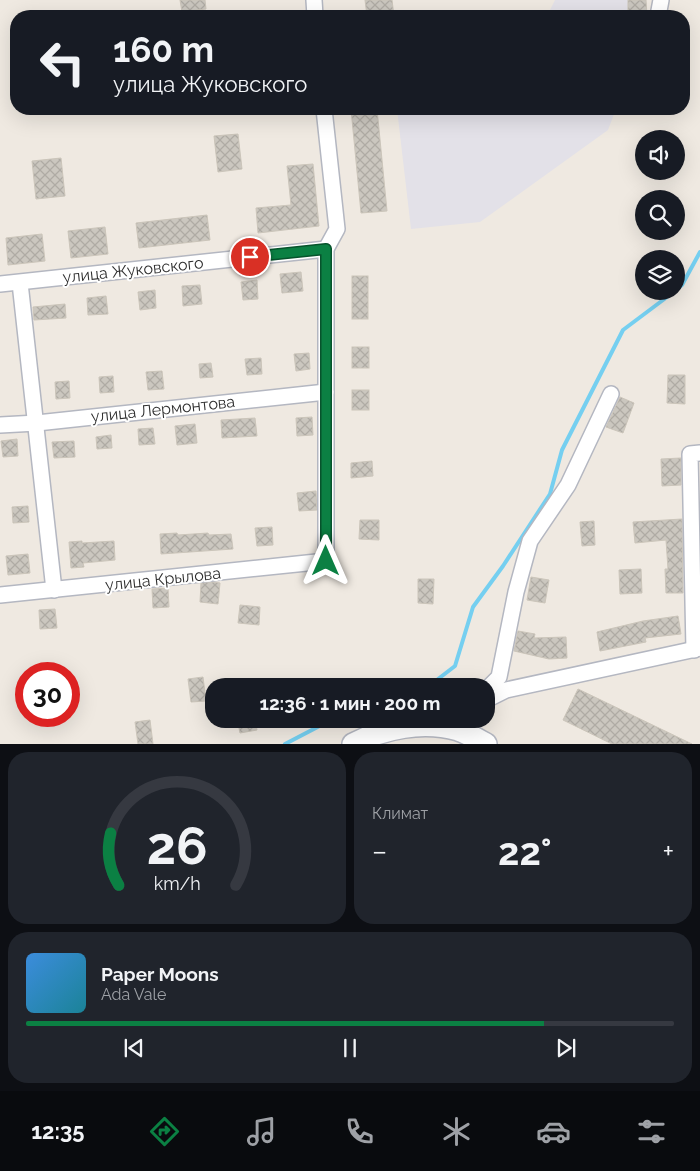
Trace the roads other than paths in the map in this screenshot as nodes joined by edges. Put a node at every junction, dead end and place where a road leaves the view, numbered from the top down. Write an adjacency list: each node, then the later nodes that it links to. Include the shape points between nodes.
1 (325, 115): 2 (street, via 337,229)
2 (326, 249): 3 (street, улица Жуковского); 5 (street)
3 (20, 283): 4 (street, улица Жуковского); 7 (street)
4 (0, 284)
5 (326, 392): 7 (street, улица Лермонтова); 10 (street, улица Крылова, via 326,561)
6 (611, 394): 13 (street, via 568,485 530,541 499,677)
7 (37, 423): 8 (street, улица Лермонтова); 10 (street)
8 (0, 424)
9 (695, 454): 12 (street)
10 (54, 590): 11 (street, улица Крылова)
11 (0, 595)
12 (697, 649): 14 (street, via 506,690)
13 (495, 681)
14 (495, 696)
15 (398, 728): 17 (main road)
16 (464, 728): 18 (main road)
17 (353, 744)
18 (486, 744)

